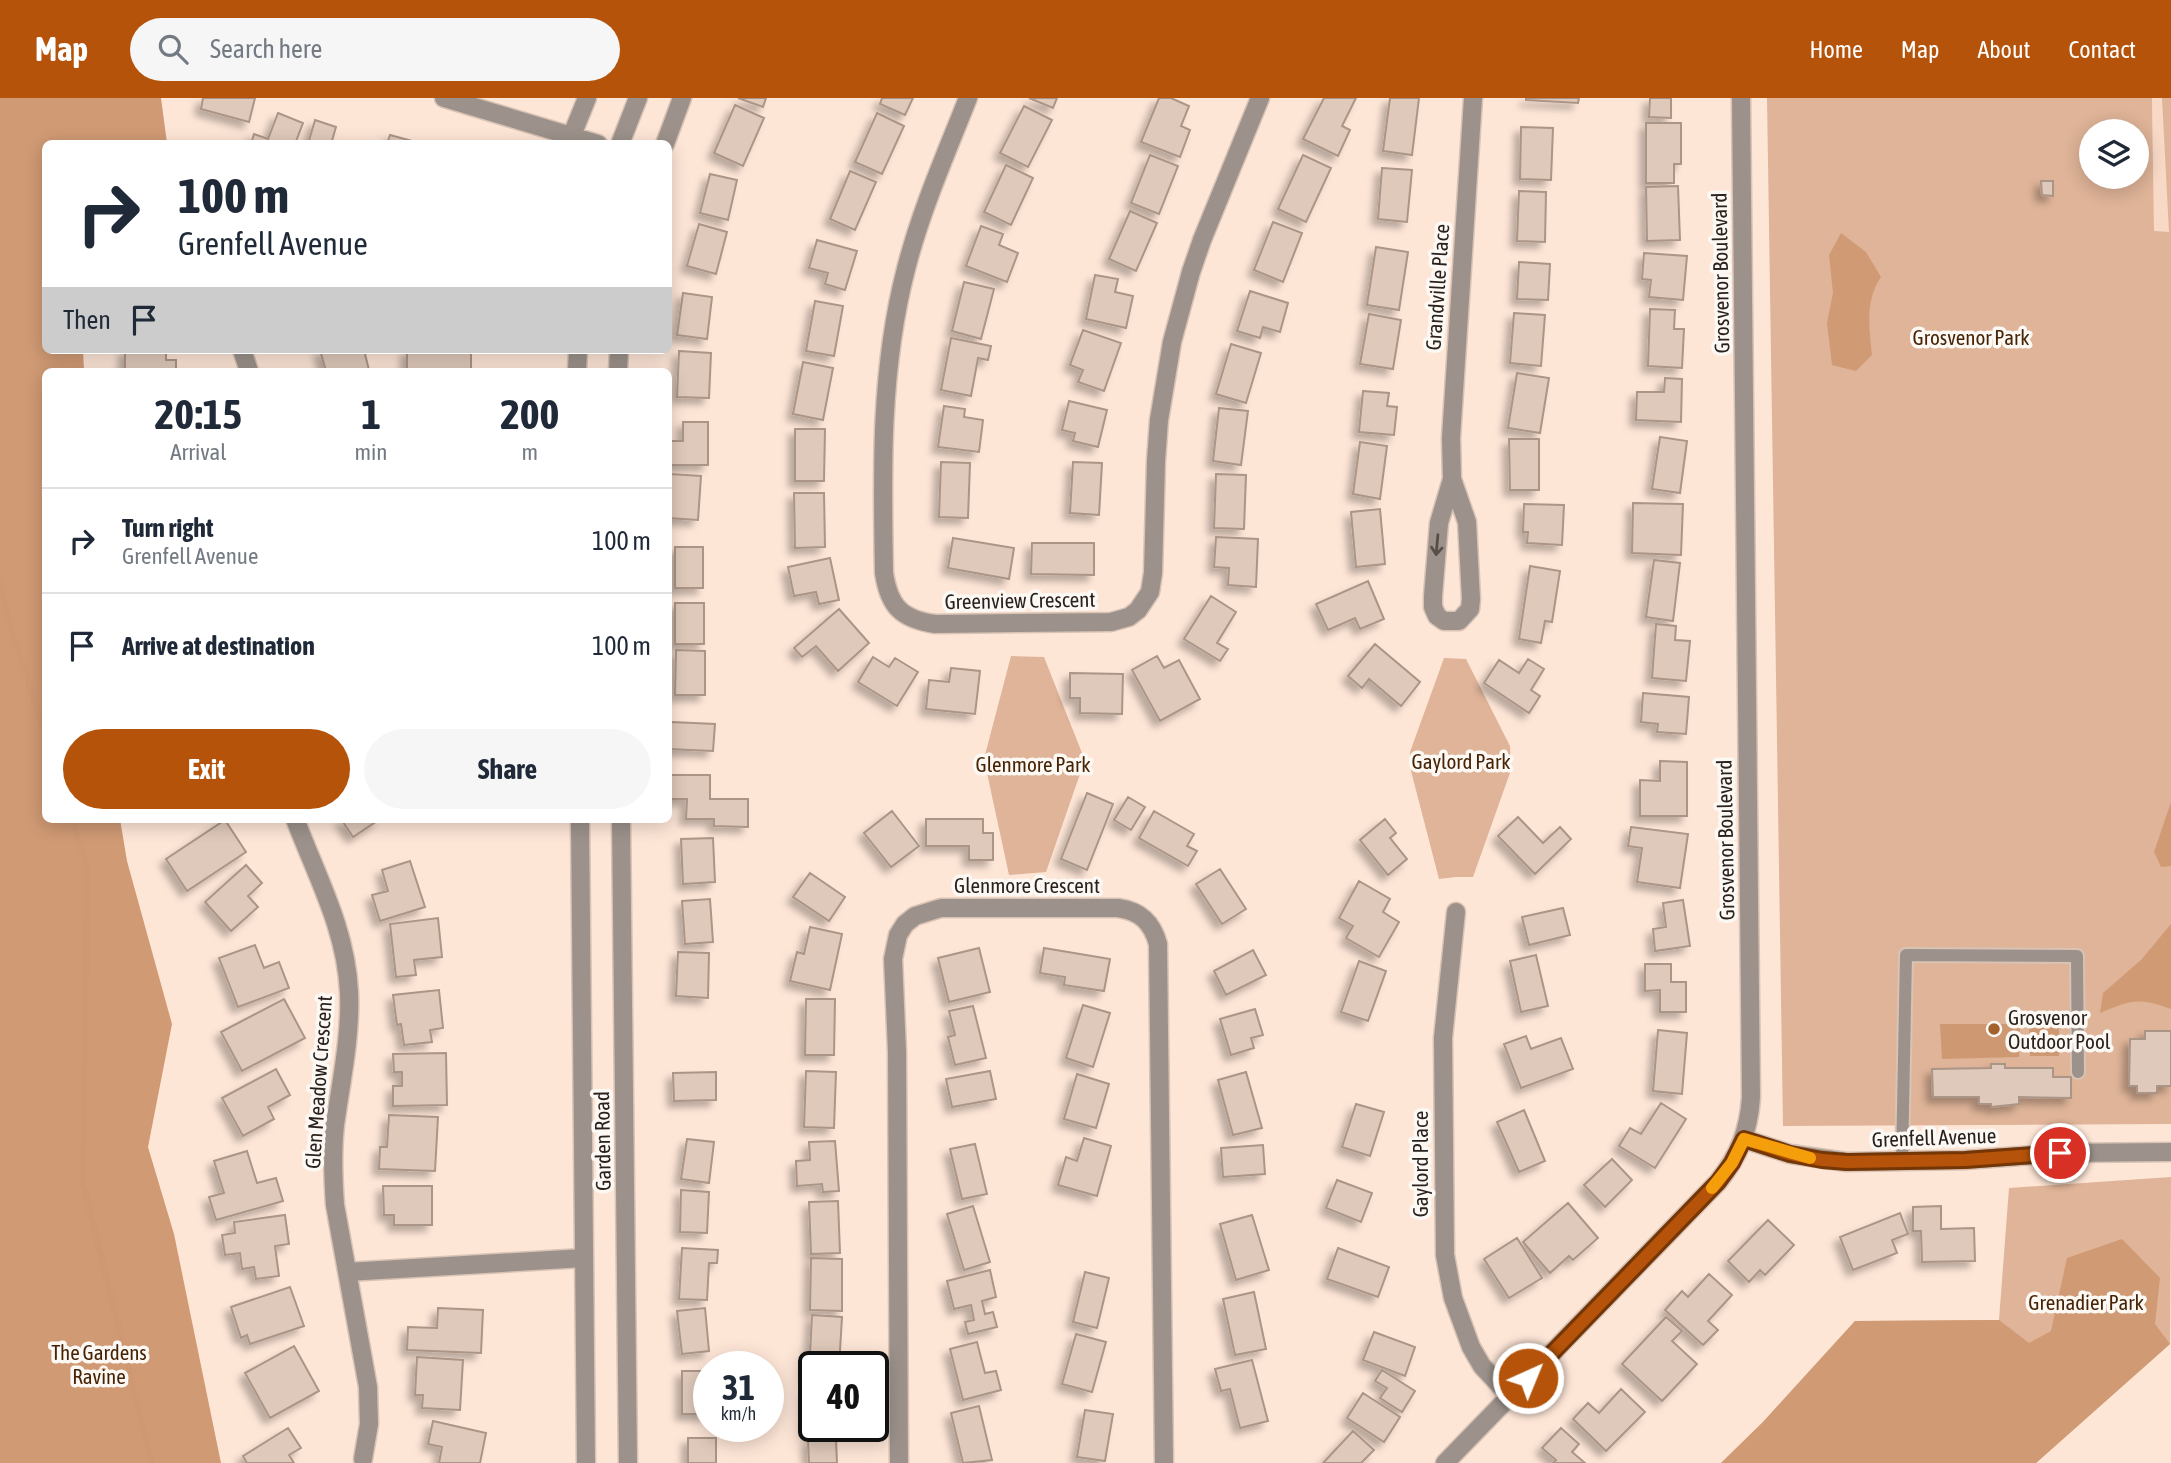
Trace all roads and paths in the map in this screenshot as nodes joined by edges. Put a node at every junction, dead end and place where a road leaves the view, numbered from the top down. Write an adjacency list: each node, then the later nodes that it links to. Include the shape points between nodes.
1 (444, 98): 9 (street)
2 (587, 98): 9 (street)
3 (638, 98): 11 (street)
4 (682, 98): 12 (street)
5 (968, 98): 6 (street, Greenview Crescent, via 905,271 883,416 888,596 912,619 935,624 1111,622 1129,617 1145,601 1153,582 1157,447 1172,342 1202,240)
6 (1260, 98)
7 (1473, 98): 13 (street, Grandville Place, via 1452,412)
8 (1741, 98): 19 (street, Grosvenor Boulevard, via 1751,1097)
9 (572, 135): 10 (street)
10 (586, 140)
11 (622, 140)
12 (666, 140)
13 (1452, 479): 13 (street, Grandville Place, one-way to 13, via 1438,523 1433,596 1437,616 1451,622 1466,617 1471,599 1467,522)
14 (297, 823): 23 (street, Glen Meadow Crescent, via 337,920 347,971 349,1028 333,1157 335,1205)
15 (580, 823): 22 (street, Garden Road)
16 (621, 823): 27 (street, Garden Road)
17 (1455, 912): 24 (street, Gaylord Place, via 1443,1038 1445,1255 1453,1298 1471,1347)
18 (2078, 1072): 21 (lane, via 2077,956 1906,955)
19 (1744, 1139): 21 (street, Grenfell Avenue, via 1822,1160); 24 (street, Grosvenor Boulevard, via 1718,1182)
20 (2171, 1152): 21 (street, Grenfell Avenue)
21 (1902, 1161)
22 (584, 1258): 23 (street); 26 (street, Garden Road)
23 (347, 1272): 25 (street, Glen Meadow Crescent, via 368,1387 369,1424)
24 (1511, 1397): 30 (street, Grosvenor Boulevard)
25 (363, 1459)
26 (586, 1463)
27 (628, 1463)
28 (899, 1463): 29 (street, Glenmore Crescent, via 898,1065 893,959 898,935 915,916 941,908 1118,908 1146,919 1158,944)
29 (1164, 1463)
30 (1445, 1463)

